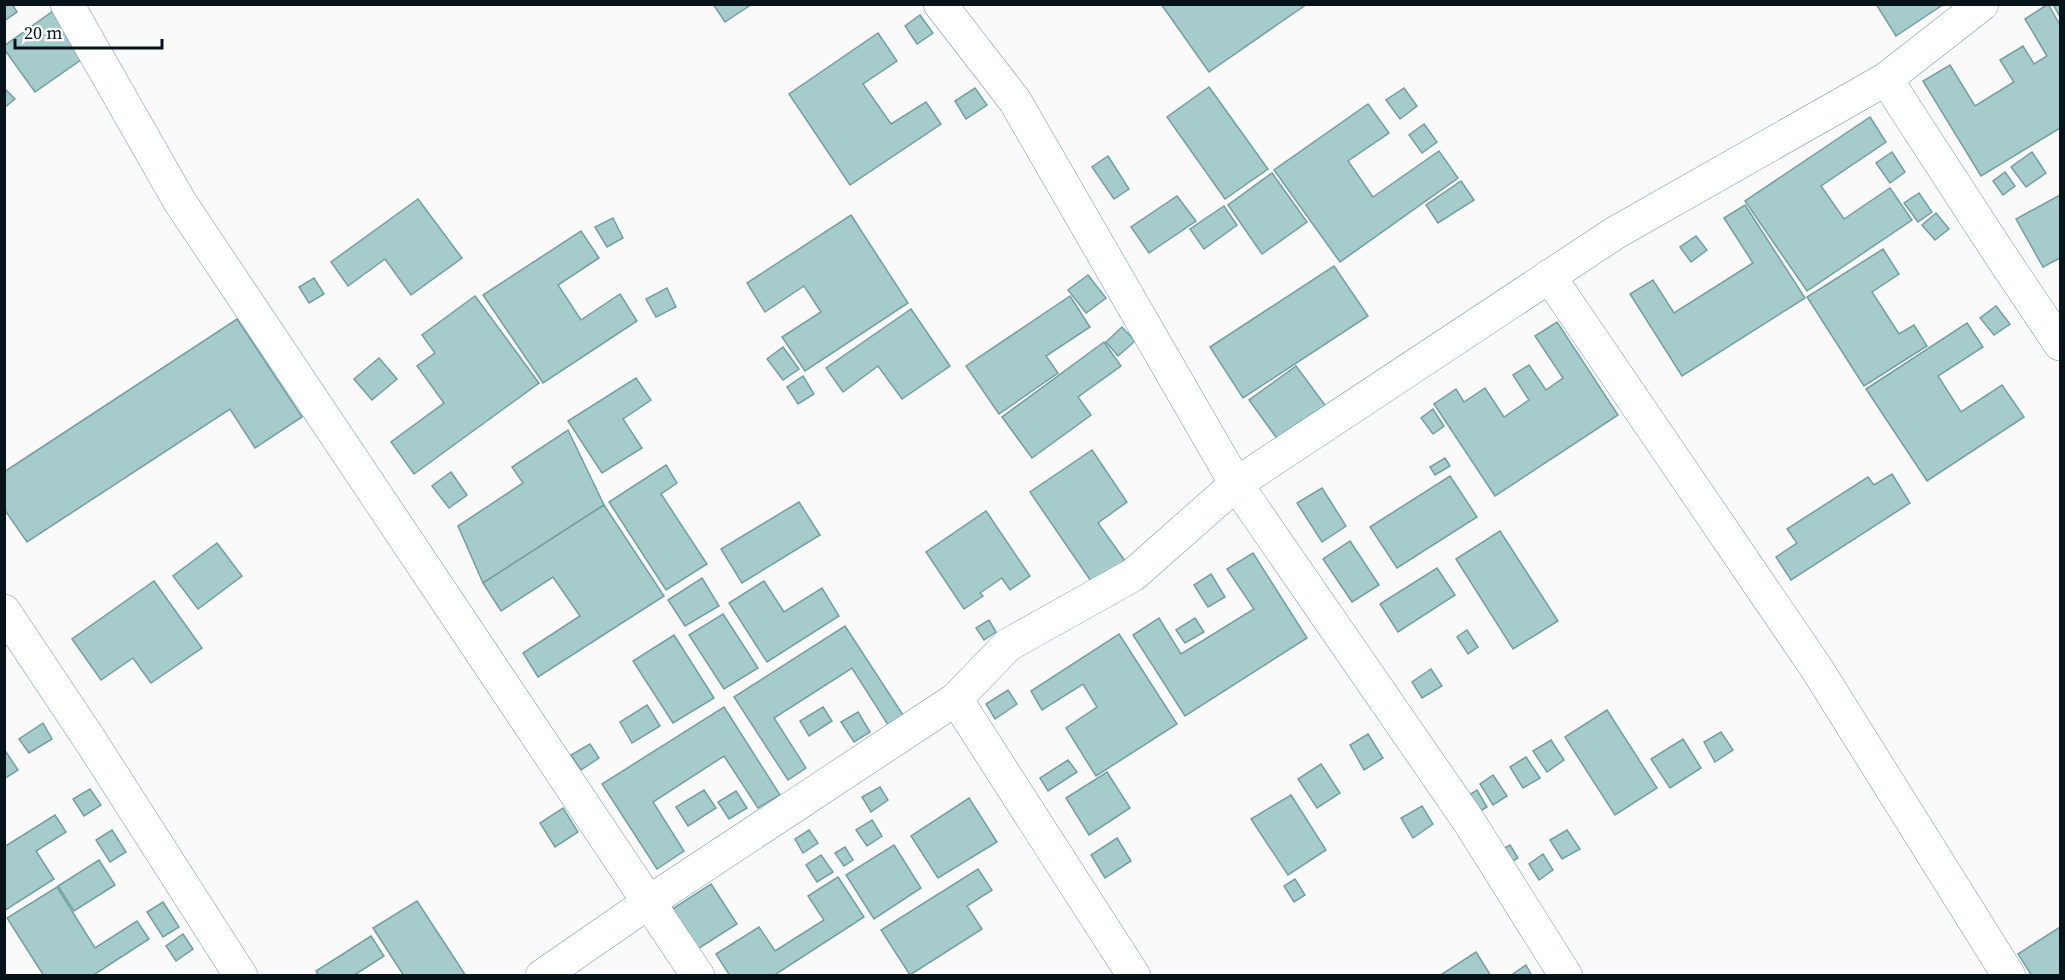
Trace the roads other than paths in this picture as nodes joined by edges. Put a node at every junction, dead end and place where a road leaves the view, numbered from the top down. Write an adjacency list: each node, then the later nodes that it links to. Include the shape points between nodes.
1 (67, 4): 10 (street, via 180,202)
2 (940, 4): 7 (street, via 1015,101)
3 (1982, 4): 4 (street)
4 (1886, 79): 5 (street, via 1615,233); 6 (street)
5 (1549, 276): 7 (street); 16 (street, via 1817,669)
6 (2061, 344)
7 (1236, 484): 9 (street, via 1133,574 1008,645); 15 (street, via 1468,819)
8 (4, 611): 11 (street)
9 (956, 699): 10 (street); 14 (street)
10 (649, 902): 12 (street); 13 (street)
11 (241, 975)
12 (542, 975)
13 (698, 975)
14 (1134, 975)
15 (1566, 975)
16 (2009, 975)

